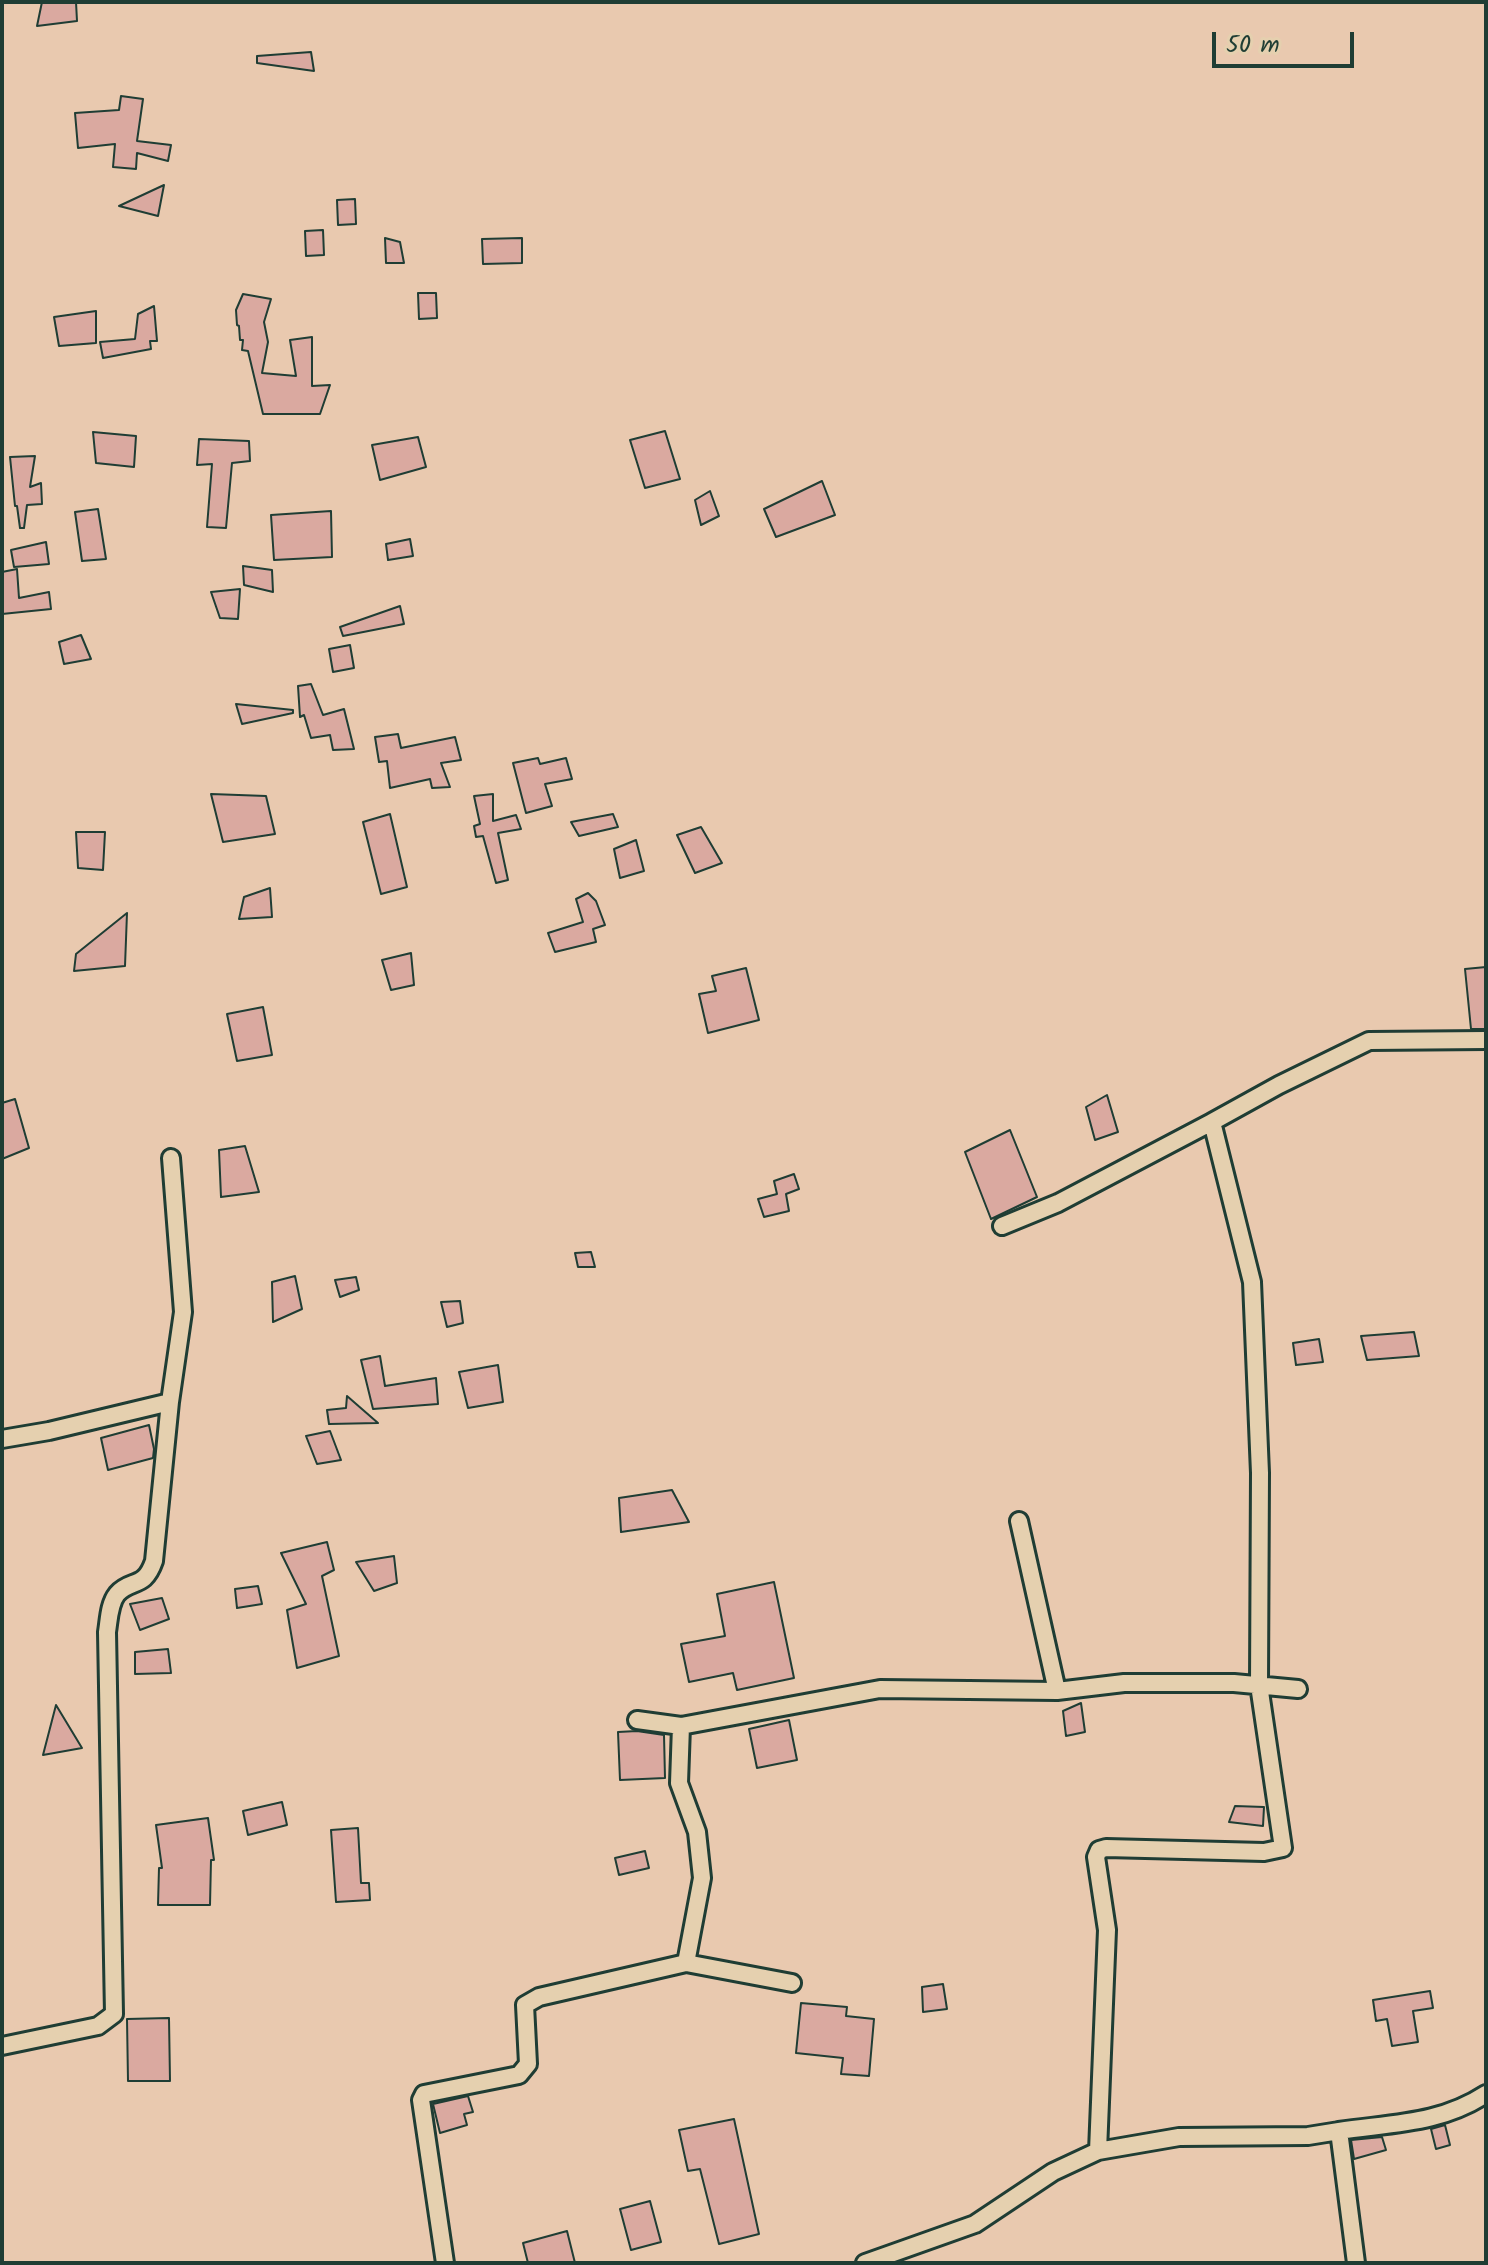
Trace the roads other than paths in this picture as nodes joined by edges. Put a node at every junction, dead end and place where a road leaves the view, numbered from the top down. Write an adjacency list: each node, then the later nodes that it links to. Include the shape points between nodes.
1 (1486, 1040): 2 (street, via 1369,1041)
2 (1212, 1122): 4 (street, via 1058,1203); 8 (street, via 1252,1282 1260,1473)
3 (171, 1158): 5 (street, via 183,1312)
4 (1002, 1226)
5 (170, 1402): 6 (street); 15 (street, via 154,1561 142,1581 115,1597 107,1632 114,2014 98,2026)
6 (2, 1439)
7 (1019, 1521): 10 (street)
8 (1259, 1685): 9 (street); 10 (street, via 1124,1683); 18 (street, via 1283,1848 1106,1848 1096,1857 1107,1930)
9 (1298, 1689)
10 (1057, 1691): 12 (street, via 880,1689)
11 (637, 1720): 12 (street)
12 (681, 1726): 13 (street, via 679,1783 697,1832 702,1878)
13 (686, 1963): 14 (street); 19 (street, via 539,1997 525,2005 528,2064 519,2075 424,2094 421,2108)
14 (792, 1983)
15 (2, 2046)
16 (1486, 2094): 17 (street, via 1429,2120)
17 (1339, 2131): 18 (street, via 1179,2137); 21 (street)
18 (1098, 2151): 20 (street, via 1053,2172 975,2224)
19 (445, 2263)
20 (865, 2263)
21 (1356, 2263)

